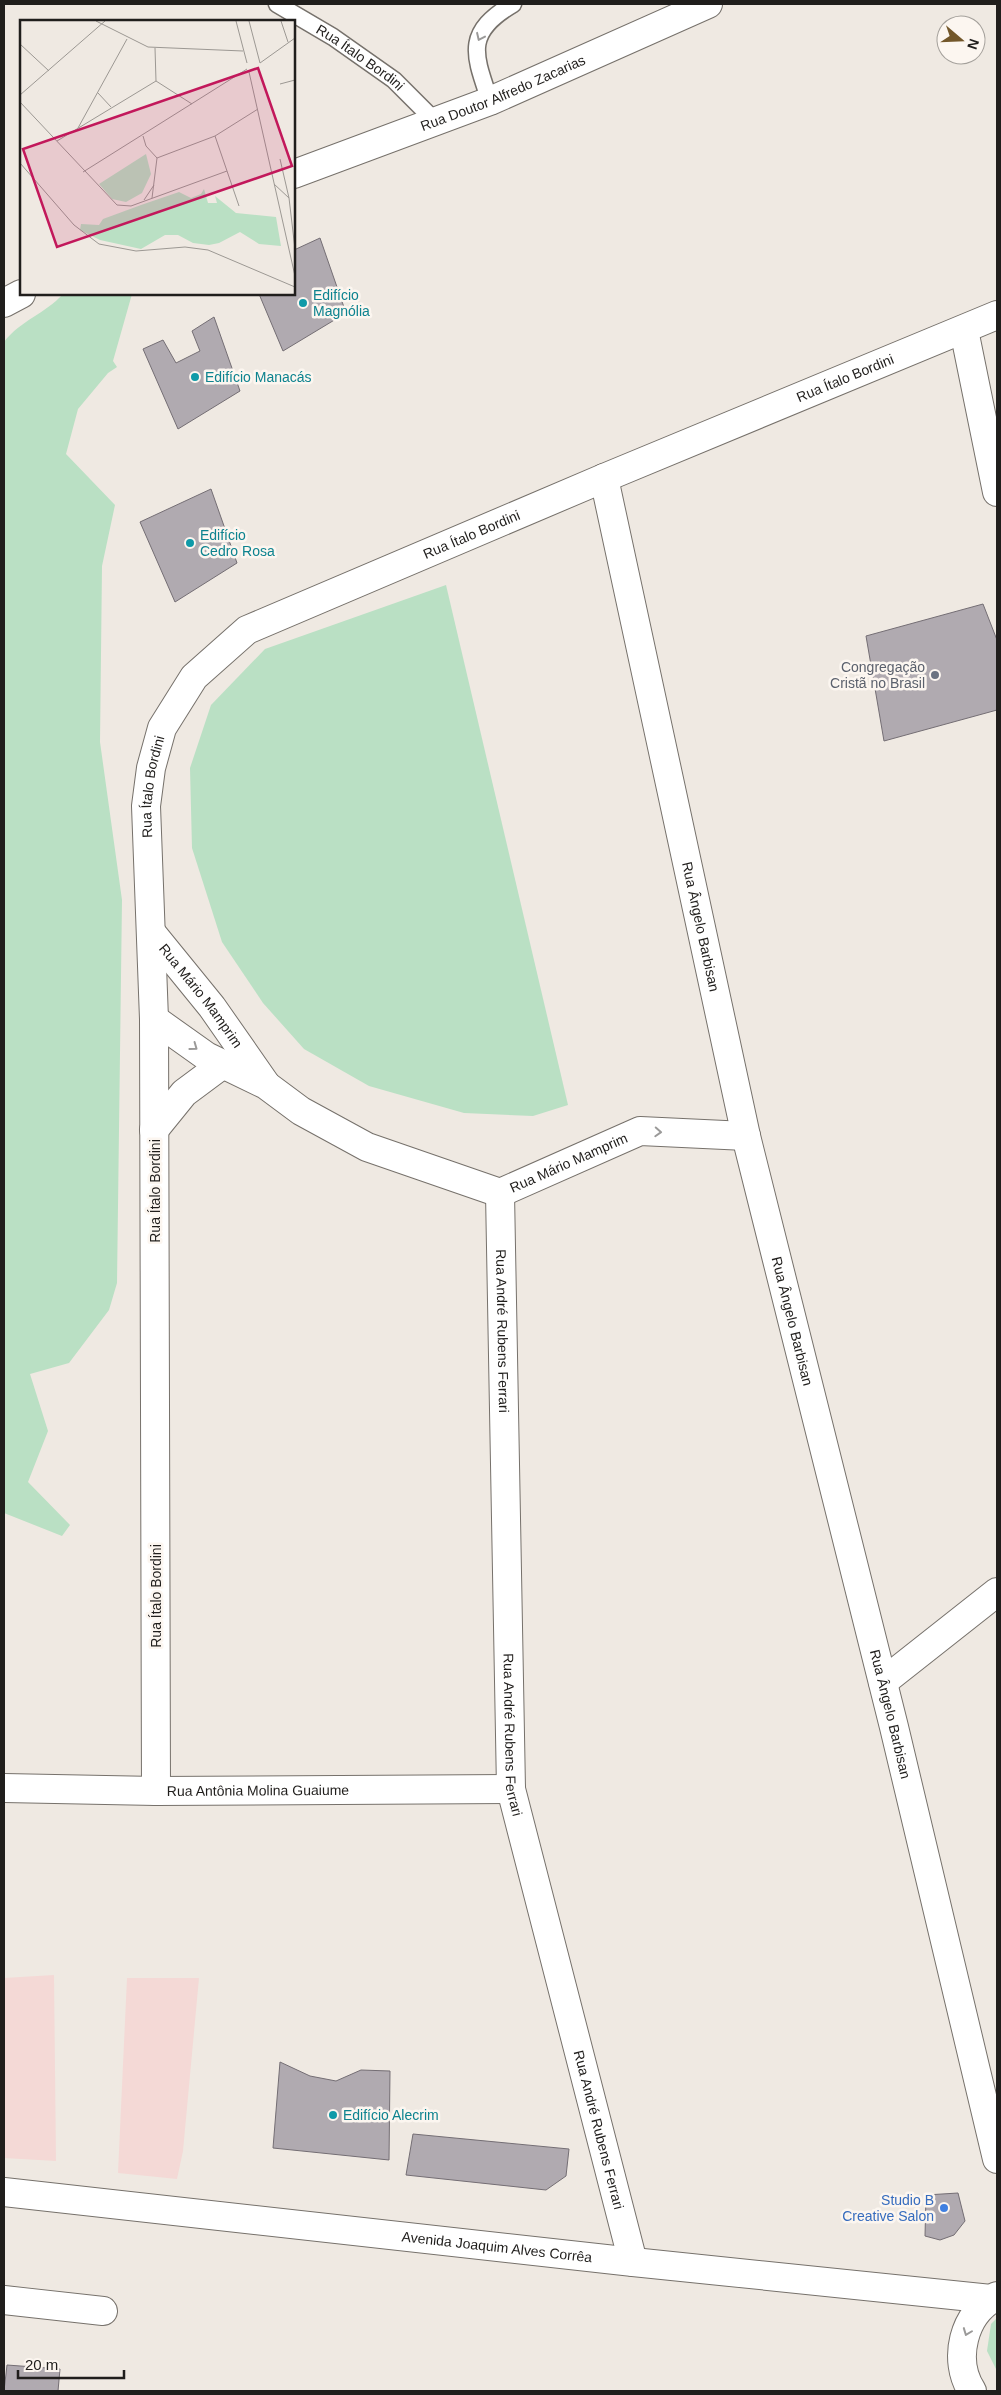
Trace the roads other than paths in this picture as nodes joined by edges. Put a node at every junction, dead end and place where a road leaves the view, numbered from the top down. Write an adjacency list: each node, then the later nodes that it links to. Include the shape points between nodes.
1 (277, 4): 5 (lane, Rua Ítalo Bordini, via 334,37 394,80)
2 (513, 4): 4 (lane, one-way to 4, via 498,13 482,31 476,45 476,62)
3 (708, 4): 4 (street, Rua Doutor Alfredo Zacarias)
4 (490, 101): 5 (street, Rua Doutor Alfredo Zacarias)
5 (435, 121): 6 (street, Rua Doutor Alfredo Zacarias)
6 (295, 174)
7 (20, 294): 8 (street)
8 (4, 302)
9 (997, 315): 10 (street, Rua Ítalo Bordini)
10 (964, 330): 11 (street, Rua Ítalo Bordini); 12 (street)
11 (604, 478): 13 (street, Rua Ítalo Bordini, via 247,630 194,677 162,728 151,768 146,806); 18 (street, Rua Ângelo Barbisan)
12 (997, 492)
13 (151, 932): 14 (street, Rua Ítalo Bordini); 16 (street, Rua Mário Mamprim, via 212,1007)
14 (154, 1018): 15 (street, Rua Mário Mamprim, one-way to 15, via 206,1056); 17 (street, Rua Ítalo Bordini)
15 (223, 1064): 16 (street, Rua Mário Mamprim); 17 (street, Rua Mário Mamprim, via 184,1093)
16 (266, 1085): 19 (street, Rua Mário Mamprim, via 301,1111 366,1147)
17 (154, 1130): 24 (street, Rua Ítalo Bordini)
18 (746, 1136): 19 (street, Rua Mário Mamprim, one-way to 18, via 640,1131); 21 (street, Rua Ângelo Barbisan)
19 (500, 1192): 23 (street, Rua André Rubens Ferrari)
20 (997, 1592): 21 (street)
21 (883, 1682): 25 (street, Rua Ângelo Barbisan)
22 (4, 1788): 24 (street, Rua Antônia Molina Guaiume)
23 (511, 1789): 24 (street, Rua Antônia Molina Guaiume); 27 (street, Rua André Rubens Ferrari)
24 (156, 1791)
25 (997, 2159)
26 (4, 2192): 27 (street, Avenida Joaquim Alves Corrêa)
27 (633, 2262): 28 (street, Avenida Joaquim Alves Corrêa)
28 (994, 2297): 31 (street, Avenida Joaquim Alves Corrêa, one-way to 31, via 974,2315 964,2335 961,2358 966,2381)
29 (4, 2300): 30 (street)
30 (103, 2311)
31 (972, 2391)

